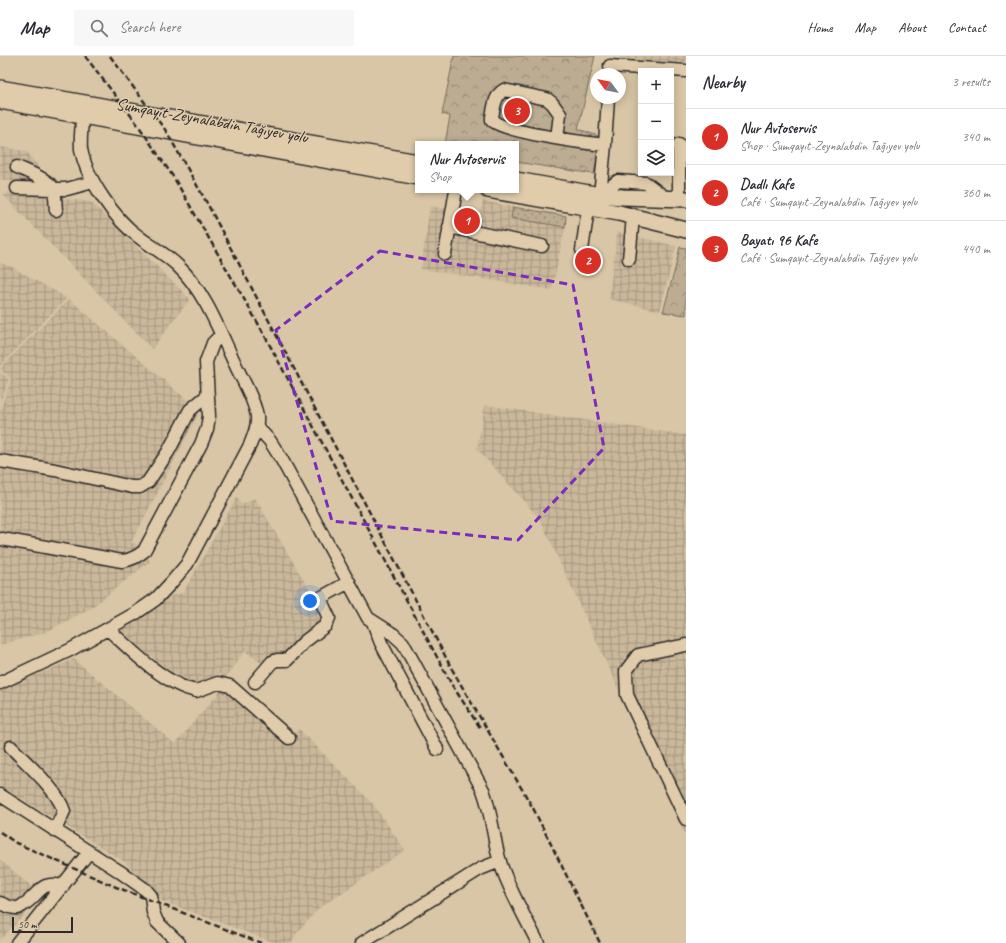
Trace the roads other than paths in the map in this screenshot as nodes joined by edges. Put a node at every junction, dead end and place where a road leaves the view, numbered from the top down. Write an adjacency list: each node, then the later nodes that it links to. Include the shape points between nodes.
1 (609, 65): 2 (street)
2 (686, 72)
3 (0, 88): 10 (main road, Sumqayıt-Zeynalabdin Tağıyev yolu)
4 (0, 101): 6 (main road, Sumqayıt-Zeynalabdin Tağıyev yolu)
5 (608, 104): 9 (street)
6 (82, 116): 12 (main road, Sumqayıt-Zeynalabdin Tağıyev yolu); 14 (street, via 82,150)
7 (558, 138): 7 (street, via 495,124 492,117 497,96 504,90 546,99 552,103 560,114); 9 (street)
8 (679, 144): 20 (street)
9 (605, 145): 19 (street)
10 (415, 161)
11 (17, 167): 16 (street, via 45,181)
12 (415, 176)
13 (519, 181): 19 (main road)
14 (93, 182): 16 (street); 30 (street, via 123,223 138,237 178,265 193,282)
15 (17, 188): 16 (street)
16 (54, 190): 22 (street)
17 (455, 193): 24 (street)
18 (504, 193): 21 (main road)
19 (600, 195): 20 (main road)
20 (677, 199)
21 (588, 209): 23 (main road); 27 (street)
22 (56, 210)
23 (633, 217): 25 (main road); 29 (street)
24 (449, 227): 26 (street); 28 (street)
25 (686, 230)
26 (542, 246)
27 (582, 250)
28 (445, 254)
29 (629, 259)
30 (221, 335): 31 (street, via 213,343 206,362); 32 (street, via 254,403)
31 (208, 395): 33 (street, via 190,410 158,469 148,482 140,487); 34 (street, via 208,429 144,551 139,556 122,561)
32 (257, 427): 35 (street, via 282,460); 37 (street, via 187,564 172,584 156,599)
33 (0, 461)
34 (2, 539)
35 (349, 582): 36 (street, via 368,618); 40 (street, via 322,597 329,618 325,626 304,642 287,660 272,662)
36 (373, 622): 43 (street, via 381,643); 48 (street, via 403,643 483,790)
37 (108, 629): 39 (street, via 58,656); 41 (street, via 142,661 169,680 196,690 218,683 230,686)
38 (686, 645): 45 (street, via 638,655 626,671 627,695)
39 (0, 682)
40 (255, 682)
41 (289, 738)
42 (11, 747): 46 (street, via 62,803 64,811)
43 (437, 749)
44 (0, 795): 46 (street)
45 (686, 819)
46 (55, 830): 47 (street)
47 (89, 852): 49 (street); 52 (street, via 146,890 157,922)
48 (500, 861): 53 (street, via 480,869); 54 (street)
49 (62, 886): 50 (street, via 46,885 29,902 18,908); 51 (street)
50 (0, 903)
51 (17, 943)
52 (179, 943)
53 (362, 943)
54 (538, 943)

